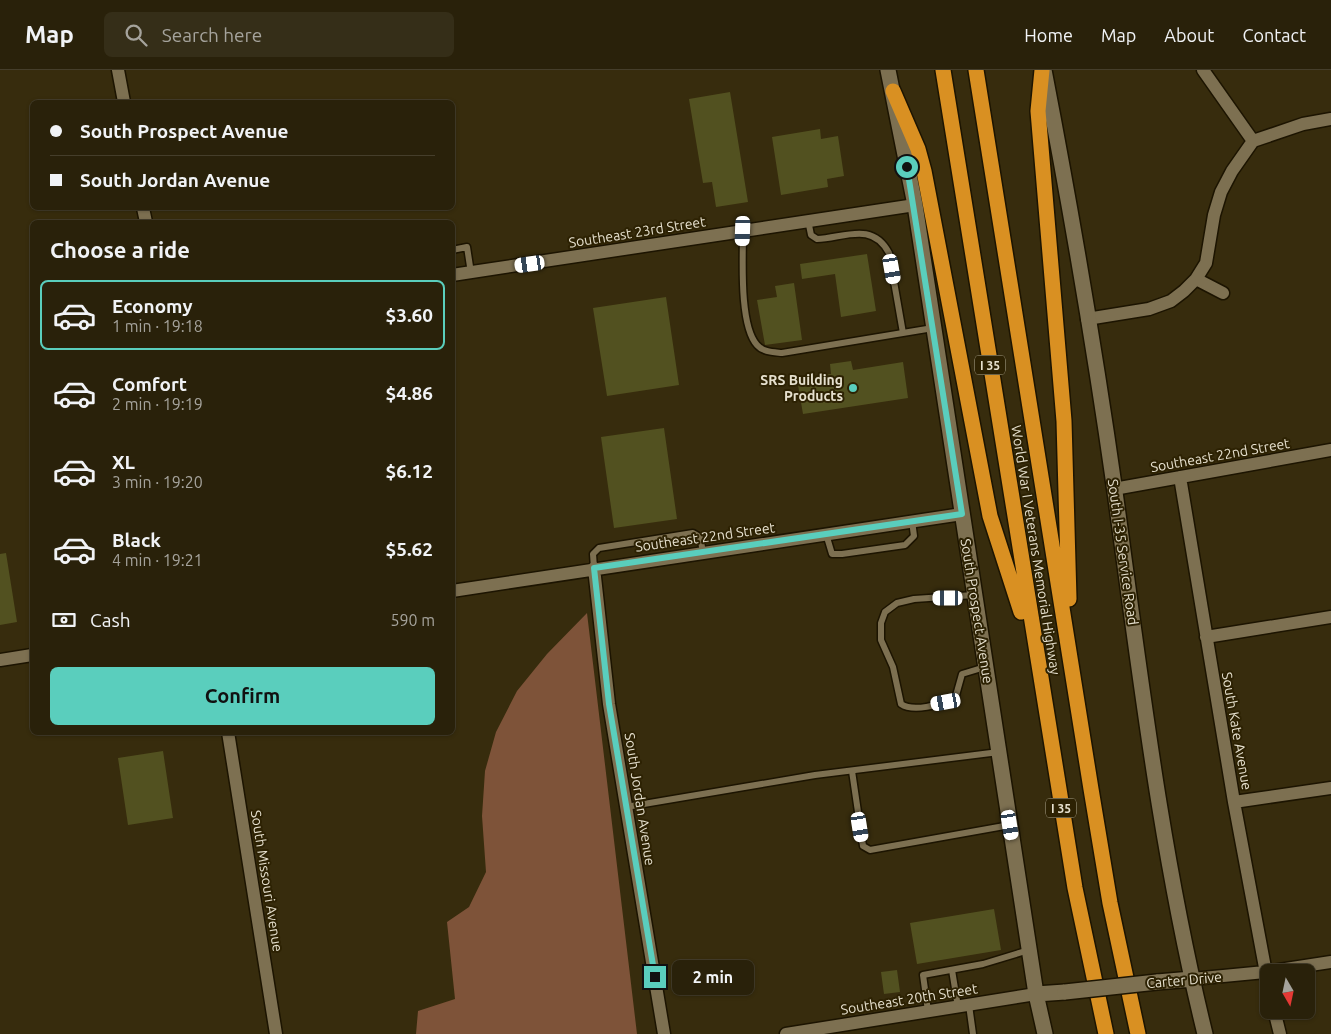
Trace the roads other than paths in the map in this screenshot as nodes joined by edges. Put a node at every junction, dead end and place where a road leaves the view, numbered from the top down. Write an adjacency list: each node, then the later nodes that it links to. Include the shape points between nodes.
1 (118, 70): 8 (street)
2 (888, 70): 7 (main road, South Prospect Avenue)
3 (943, 70): 36 (highway, World War I Veterans Memorial Highway / I 35)
4 (976, 70): 35 (highway, World War I Veterans Memorial Highway / I 35)
5 (1043, 70): 19 (main road, South I-35 Service Road); 35 (highway, via 1038,111 1064,421)
6 (1203, 70): 10 (street)
7 (893, 91): 11 (main road, South Prospect Avenue); 36 (highway, via 920,156 990,516)
8 (124, 100)
9 (1331, 119): 10 (street, via 1303,124)
10 (1253, 141): 17 (street, via 1222,192 1214,215 1206,263)
11 (915, 205): 12 (street, Southeast 23rd Street); 20 (main road, South Prospect Avenue)
12 (808, 220): 13 (street, Southeast 23rd Street); 21 (lane, via 811,235 817,239 863,233 884,243 889,253)
13 (743, 231): 15 (street, Southeast 23rd Street); 21 (lane, via 742,292 753,337 764,350 782,353)
14 (455, 249): 15 (lane, via 467,247)
15 (472, 273): 16 (street, Southeast 23rd Street)
16 (455, 276)
17 (1196, 279): 18 (street); 19 (street, via 1171,301 1149,309)
18 (1223, 293)
19 (1087, 318): 24 (main road, South I-35 Service Road)
20 (934, 328): 21 (lane); 25 (main road, South Prospect Avenue)
21 (903, 333)
22 (1331, 450): 23 (street, Southeast 22nd Street)
23 (1180, 478): 24 (street, Southeast 22nd Street); 33 (street, South Kate Avenue)
24 (1114, 489): 52 (main road, South I-35 Service Road, via 1158,796)
25 (962, 514): 26 (street, Southeast 22nd Street); 31 (main road, South Prospect Avenue)
26 (912, 521): 27 (street, Southeast 22nd Street); 27 (lane, via 912,540 905,545 887,548 832,554)
27 (826, 534): 28 (street, Southeast 22nd Street)
28 (703, 552): 29 (street, Southeast 22nd Street); 29 (lane, via 700,537 693,533 600,548 593,554)
29 (594, 568): 30 (street, Southeast 22nd Street); 44 (street, South Jordan Avenue, via 609,704)
30 (455, 591)
31 (974, 595): 38 (main road, South Prospect Avenue); 38 (lane, via 897,603 885,612 881,640 904,706 913,708 954,699 962,674)
32 (1331, 617): 33 (street)
33 (1206, 636): 43 (street, South Kate Avenue)
34 (30, 655): 37 (street)
35 (1070, 658): 63 (highway, World War I Veterans Memorial Highway / I 35, via 1110,903)
36 (1037, 659): 62 (highway, World War I Veterans Memorial Highway / I 35, via 1075,888)
37 (0, 660)
38 (985, 667): 40 (main road, South Prospect Avenue)
39 (228, 735): 57 (street, South Missouri Avenue)
40 (999, 752): 41 (lane); 45 (main road, South Prospect Avenue)
41 (852, 771): 44 (lane); 45 (lane, via 863,846 870,850)
42 (1331, 788): 43 (street)
43 (1234, 802): 48 (street, South Kate Avenue)
44 (626, 807): 58 (street, South Jordan Avenue)
45 (1010, 825): 46 (main road, South Prospect Avenue)
46 (1029, 950): 50 (lane); 53 (main road, South Prospect Avenue)
47 (1331, 962): 49 (street, Carter Drive)
48 (1264, 964)
49 (1315, 964)
50 (952, 970): 54 (lane); 55 (lane, via 923,975)
51 (1260, 972): 52 (street, Carter Drive)
52 (1192, 979): 53 (main road, Carter Drive, bridge); 64 (main road, South I-35 Service Road)
53 (1036, 994): 54 (street, Southeast 20th Street); 61 (main road, South Prospect Avenue)
54 (964, 1006): 55 (street, Southeast 20th Street); 60 (lane)
55 (928, 1011): 59 (street, Southeast 20th Street)
56 (1276, 1019): 65 (street)
57 (276, 1034)
58 (664, 1034)
59 (786, 1034)
60 (974, 1034)
61 (1044, 1034)
62 (1104, 1034)
63 (1138, 1034)
64 (1205, 1034)
65 (1280, 1034)

